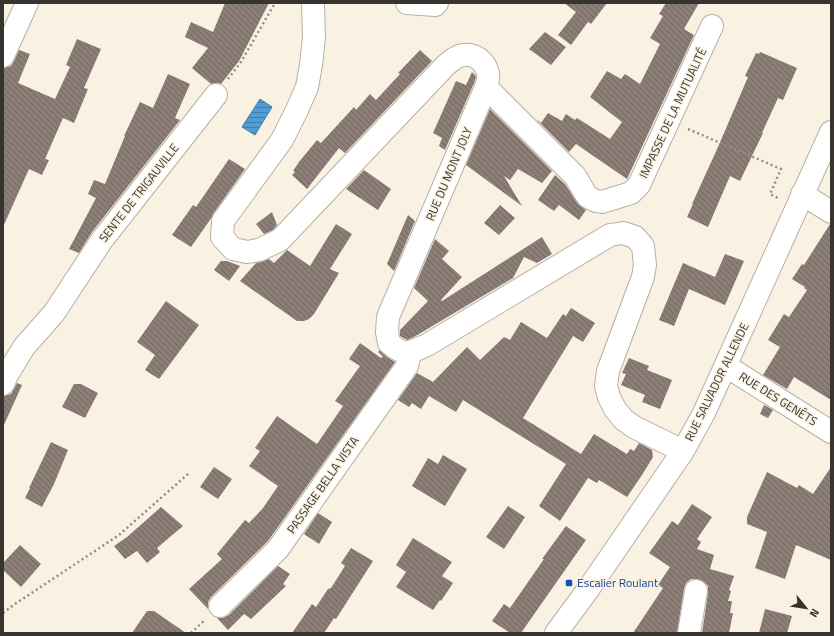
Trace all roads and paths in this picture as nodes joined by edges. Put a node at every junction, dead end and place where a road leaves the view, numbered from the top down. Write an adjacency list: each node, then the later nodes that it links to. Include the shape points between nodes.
1 (27, 3): 7 (street)
2 (275, 3): 9 (path, via 241,62)
3 (313, 3): 8 (street, RUE DU MONT JOLY, via 314,37 307,87 282,140 223,221 222,237 233,249 247,252 260,250 280,240 455,58 463,55 481,60 489,76)
4 (407, 3): 5 (street)
5 (437, 3)
6 (712, 26): 10 (street, IMPASSE DE LA MUTUALITÉ)
7 (3, 56)
8 (486, 87): 10 (street, IMPASSE DE LA MUTUALITÉ, via 575,176 588,197 596,202 631,193 639,185); 15 (street, RUE DU MONT JOLY, via 388,317 389,343 398,351)
9 (216, 94): 17 (street, SENTE DE TRIGAUVILLE, via 102,240 54,313 24,347)
10 (669, 121): 12 (path, via 781,169)
11 (831, 132): 13 (street, RUE SALVADOR ALLENDE)
12 (770, 194)
13 (802, 194): 14 (street); 16 (street, RUE SALVADOR ALLENDE)
14 (831, 212)
15 (410, 353): 19 (street, via 428,345 610,235 623,233 636,237 643,246 643,277 608,371 606,386 615,409 624,420); 22 (street, PASSAGE BELLA VISTA, via 407,366 278,549)
16 (726, 366): 18 (street, RUE DES GENÊTS); 19 (street, RUE SALVADOR ALLENDE)
17 (3, 384)
18 (831, 432)
19 (683, 451): 26 (street, RUE SALVADOR ALLENDE)
20 (188, 474): 23 (path, via 119,535)
21 (696, 591): 27 (street)
22 (220, 606)
23 (3, 613)
24 (204, 621): 25 (path)
25 (191, 633)
26 (556, 633)
27 (689, 633)

